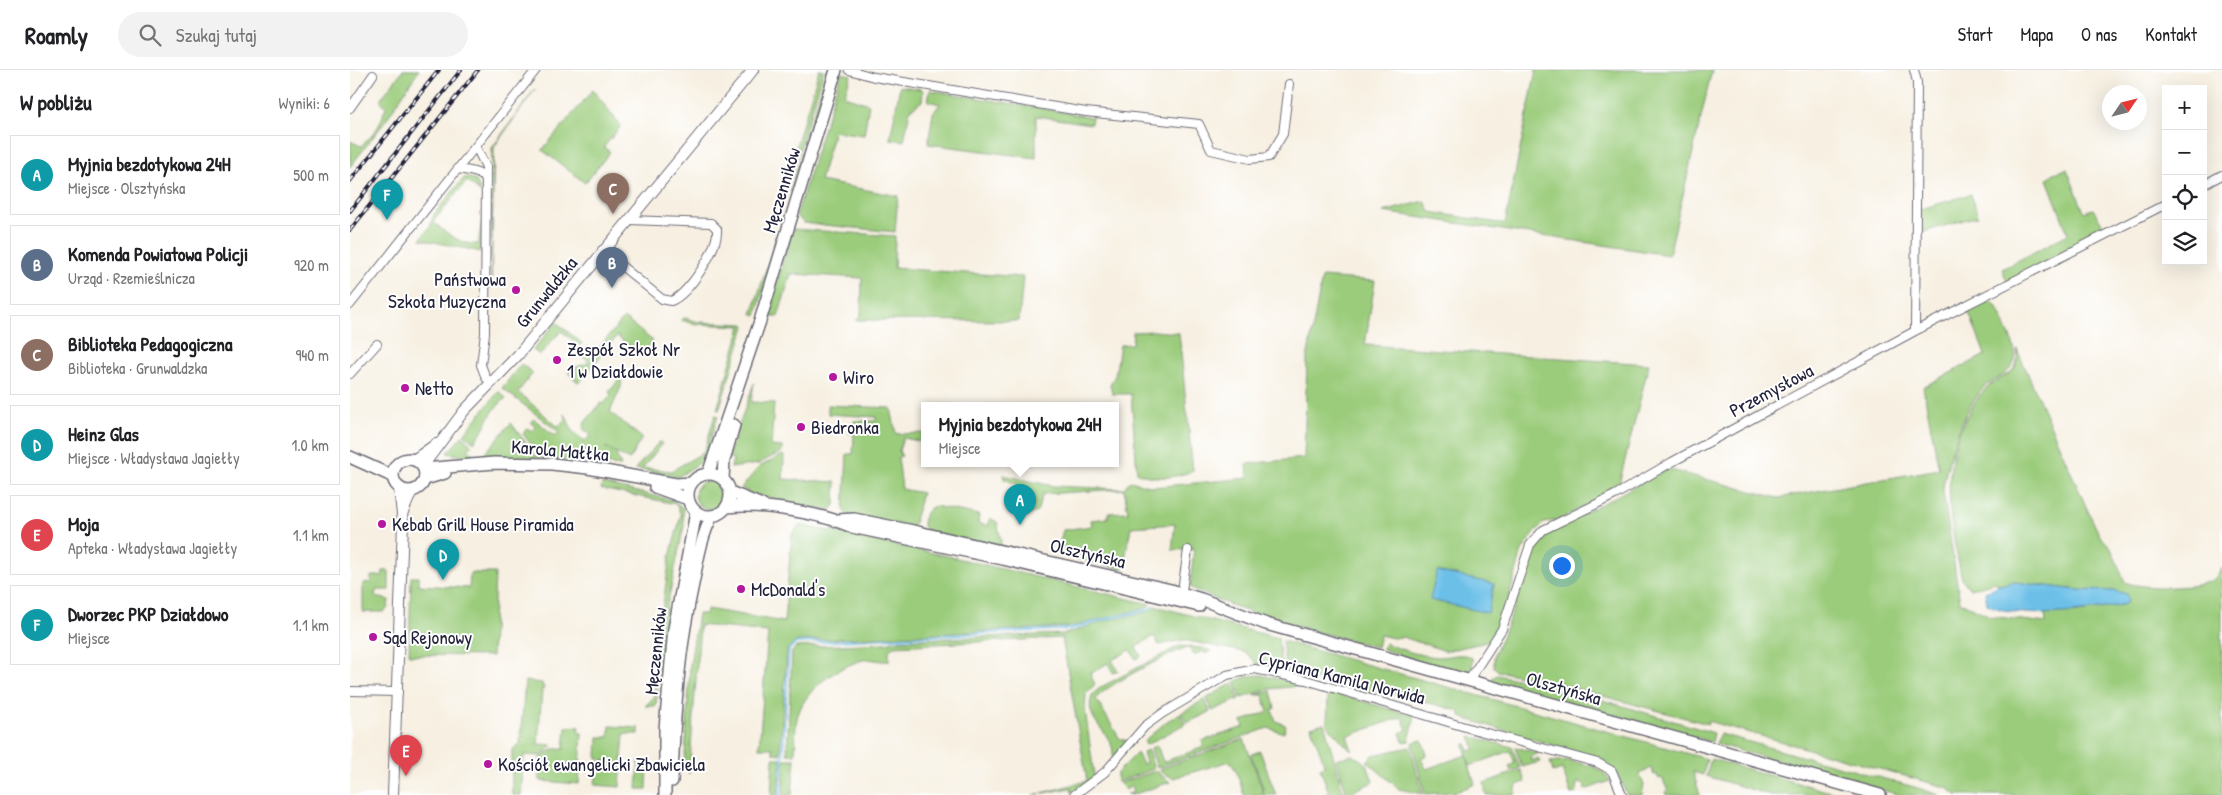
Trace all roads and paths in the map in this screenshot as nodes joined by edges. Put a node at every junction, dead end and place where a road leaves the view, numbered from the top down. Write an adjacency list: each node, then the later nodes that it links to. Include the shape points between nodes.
1 (536, 70): 9 (street)
2 (754, 70): 18 (street, Grunwaldzka)
3 (836, 70): 21 (main road, Męczenników)
4 (849, 70): 7 (street, via 874,77 1086,112 1199,124 1211,150 1250,159 1269,157 1283,134)
5 (1915, 70): 22 (street)
6 (373, 75): 8 (street)
7 (1289, 84)
8 (350, 108)
9 (476, 147): 10 (street); 11 (street)
10 (468, 158): 11 (street); 12 (street); 13 (street)
11 (482, 160): 15 (street, via 486,167)
12 (460, 169): 13 (street); 20 (street)
13 (475, 172): 15 (street)
14 (2222, 175): 16 (street)
15 (486, 180): 25 (street, via 485,333 481,365)
16 (2207, 183)
17 (2162, 206): 22 (street, Przemysłowa)
18 (629, 220): 19 (street, Grunwaldzka); 19 (street, via 711,223 717,229 716,238 697,276 681,296 671,301 662,299)
19 (602, 250): 25 (street, Grunwaldzka, via 518,355)
20 (350, 305)
21 (760, 321): 33 (main road, Męczenników); 35 (main road, Męczenników, via 724,460)
22 (1915, 331): 48 (street, Przemysłowa, via 1615,495 1543,530 1530,545 1502,629)
23 (377, 344): 24 (street)
24 (350, 374)
25 (492, 382): 26 (street, Grunwaldzka)
26 (441, 441): 27 (street, Grunwaldzka); 32 (street, Grunwaldzka)
27 (436, 451): 31 (street); 32 (street, Grunwaldzka)
28 (350, 457): 29 (main road)
29 (363, 461): 30 (main road); 34 (main road)
30 (397, 464): 32 (main road, via 404,459); 34 (main road)
31 (444, 467): 32 (main road, Karola Małłka); 36 (main road, Karola Małłka, via 494,463 552,464 676,484)
32 (422, 468): 38 (main road, via 420,487); 40 (main road, Karola Małłka, via 436,475 468,470 562,471 631,481)
33 (708, 474): 35 (main road); 36 (main road)
34 (392, 476): 37 (main road)
35 (723, 479): 39 (main road)
36 (692, 482): 40 (main road)
37 (398, 488): 38 (main road); 43 (street)
38 (412, 491): 43 (street)
39 (730, 492): 41 (main road); 42 (main road, Olsztyńska)
40 (688, 499): 44 (main road)
41 (727, 507): 42 (main road, Olsztyńska); 45 (main road)
42 (768, 507): 47 (main road, Olsztyńska)
43 (403, 512): 50 (street)
44 (696, 512): 45 (main road); 52 (main road, Męczenników, via 674,628 665,729)
45 (712, 516): 53 (main road, Męczenników, via 685,618)
46 (1188, 550): 47 (street)
47 (1180, 597): 48 (main road, Olsztyńska)
48 (1469, 680): 56 (main road, Olsztyńska)
49 (350, 691): 50 (street)
50 (398, 692): 51 (street)
51 (393, 795)
52 (665, 795)
53 (671, 795)
54 (1074, 795): 55 (street, Cypriana Kamila Norwida, via 1105,772 1140,732 1163,713 1227,675 1255,669 1306,680 1598,763 1612,771)
55 (1622, 795)
56 (1880, 795)

